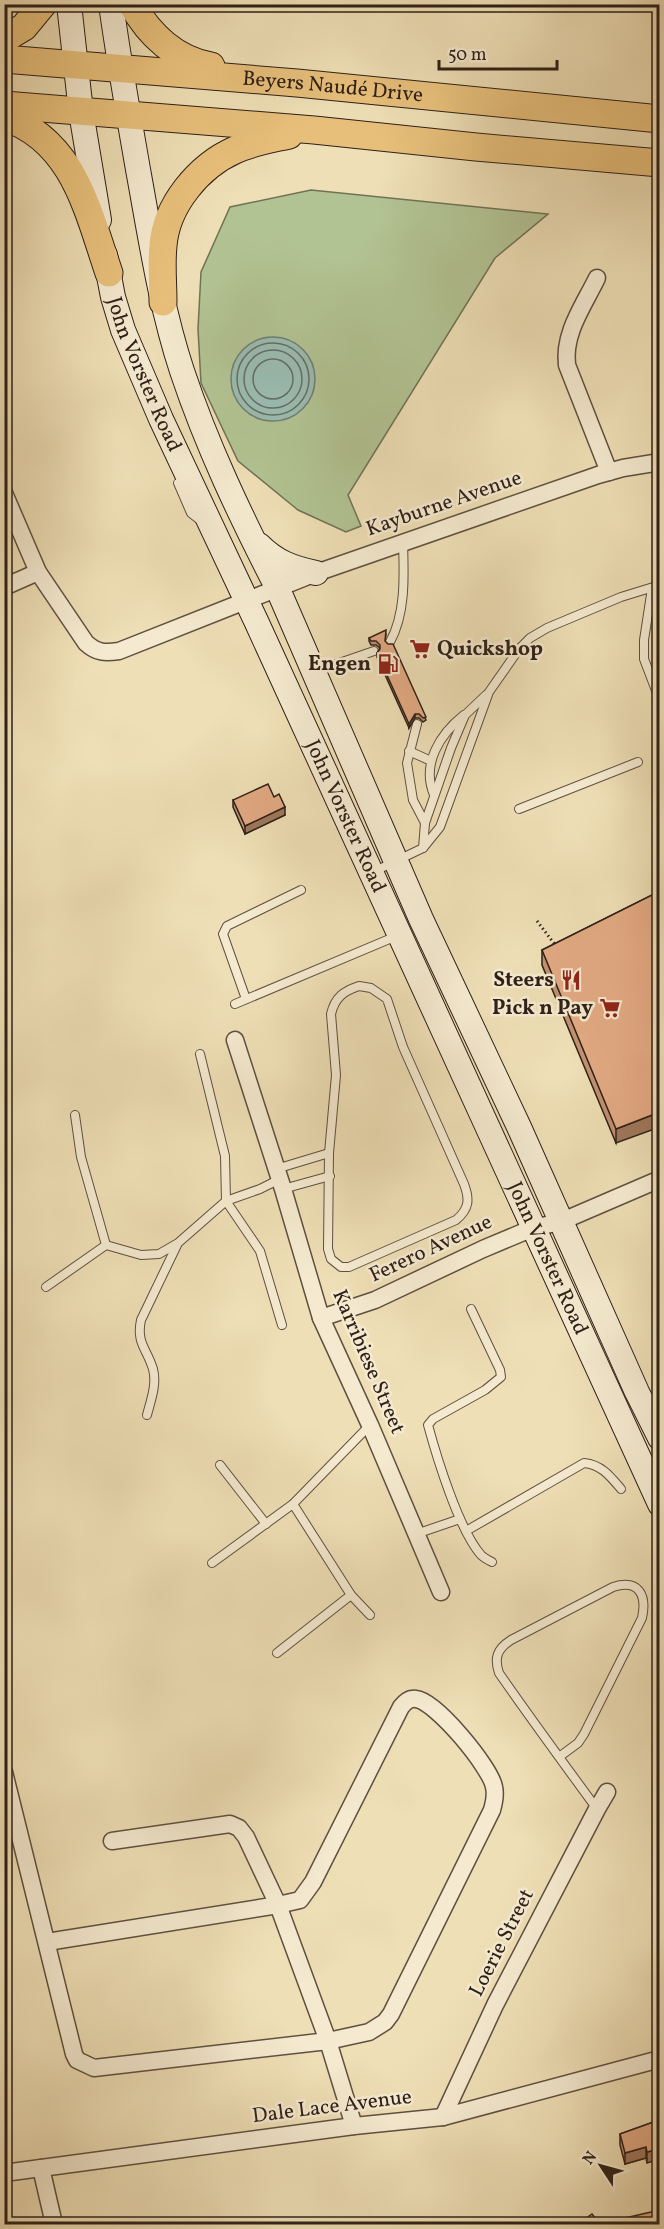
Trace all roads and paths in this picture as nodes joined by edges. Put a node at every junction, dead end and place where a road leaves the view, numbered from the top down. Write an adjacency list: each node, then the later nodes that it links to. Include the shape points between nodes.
1 (43, 4): 5 (main road, via 24,27)
2 (69, 4): 7 (main road, John Vorster Road)
3 (111, 4): 8 (main road, John Vorster Road)
4 (132, 4): 9 (main road, via 148,28 177,54 200,64)
5 (4, 39)
6 (4, 59): 7 (main road, Beyers Naudé Drive)
7 (75, 64): 8 (main road, Beyers Naudé Drive); 11 (main road, John Vorster Road)
8 (120, 67): 9 (main road, Beyers Naudé Drive); 12 (main road, John Vorster Road)
9 (297, 83): 14 (main road, Beyers Naudé Drive)
10 (4, 105): 11 (main road)
11 (81, 112): 12 (main road); 17 (main road, John Vorster Road)
12 (128, 115): 15 (main road); 19 (main road, John Vorster Road)
13 (4, 117): 17 (main road, via 49,145 75,177)
14 (660, 119)
15 (314, 130): 16 (main road); 19 (main road, via 235,150 198,175 172,212 163,244)
16 (660, 163)
17 (109, 273): 24 (main road, John Vorster Road, via 123,330 171,456)
18 (597, 278): 21 (street, via 568,336 565,352)
19 (163, 302): 25 (main road, John Vorster Road, via 212,454)
20 (660, 462): 21 (street, Kayburne Avenue)
21 (609, 472): 26 (street, Kayburne Avenue)
22 (174, 475): 24 (lane, via 191,513)
23 (4, 493): 27 (street)
24 (214, 533): 32 (main road, John Vorster Road)
25 (249, 534): 28 (main road, via 285,565); 30 (main road, John Vorster Road)
26 (403, 543): 28 (street, Kayburne Avenue); 33 (lane, via 400,611)
27 (38, 572): 29 (street); 32 (street, Kayburne Avenue, via 86,643 102,653 119,651)
28 (316, 573): 30 (street, Kayburne Avenue)
29 (4, 587)
30 (277, 587): 32 (street, Kayburne Avenue); 35 (main road, John Vorster Road)
31 (656, 587): 36 (lane, via 586,611 530,638); 37 (lane, via 644,640 644,659)
32 (247, 599): 48 (main road, John Vorster Road)
33 (390, 642)
34 (374, 651): 35 (lane)
35 (313, 672): 47 (main road, John Vorster Road)
36 (489, 692): 38 (lane); 46 (lane, via 447,812)
37 (660, 701)
38 (465, 715): 41 (lane, via 447,732); 43 (lane)
39 (417, 724): 40 (lane)
40 (409, 751): 41 (lane); 45 (lane, via 413,800)
41 (431, 760): 43 (lane, via 428,773)
42 (638, 762): 44 (lane)
43 (434, 795): 45 (lane)
44 (519, 809)
45 (425, 823): 46 (lane)
46 (423, 848): 47 (lane)
47 (397, 862): 48 (lane); 63 (main road, John Vorster Road)
48 (372, 873): 51 (main road, John Vorster Road)
49 (301, 890): 53 (lane, via 226,926 223,934)
50 (537, 921): 52 (path)
51 (399, 935): 53 (lane); 64 (main road, John Vorster Road)
52 (557, 947)
53 (246, 999): 54 (lane)
54 (235, 1004)
55 (235, 1040): 60 (street, Karribiese Street)
56 (200, 1054): 62 (lane, via 225,1156)
57 (75, 1115): 66 (lane, via 81,1157)
58 (329, 1154): 59 (lane); 59 (lane, via 336,1075 333,1004 349,989 371,988 390,1005 402,1047 468,1194 468,1205 456,1220 349,1267 341,1267 331,1259 328,1249); 60 (lane)
59 (330, 1176): 60 (lane)
60 (280, 1179): 62 (lane); 69 (street, Karribiese Street)
61 (660, 1179): 63 (street, Ferero Avenue)
62 (226, 1201): 65 (lane); 70 (lane, via 260,1251)
63 (560, 1222): 64 (street, Ferero Avenue); 73 (main road, John Vorster Road)
64 (533, 1228): 69 (street, Ferero Avenue, via 375,1300); 77 (main road, John Vorster Road)
65 (178, 1243): 66 (lane, via 159,1254 141,1255); 71 (lane, via 139,1331 154,1377)
66 (106, 1245): 67 (lane)
67 (46, 1287)
68 (471, 1309): 78 (lane, via 501,1377 428,1425)
69 (321, 1318): 72 (street, Karribiese Street)
70 (282, 1325)
71 (147, 1415)
72 (370, 1425): 76 (lane); 81 (street, Karribiese Street)
73 (660, 1438)
74 (220, 1464): 79 (lane)
75 (621, 1489): 80 (lane, via 603,1469 584,1464)
76 (293, 1504): 79 (lane); 85 (lane)
77 (660, 1504)
78 (460, 1519): 80 (lane); 81 (lane)
79 (266, 1524): 83 (lane)
80 (466, 1531): 82 (lane, via 482,1556)
81 (416, 1534): 84 (street, Karribiese Street)
82 (492, 1562)
83 (212, 1563)
84 (441, 1592)
85 (351, 1594): 86 (lane); 87 (lane)
86 (370, 1615)
87 (277, 1653)
88 (559, 1757): 88 (lane, via 499,1674 497,1654 511,1640 613,1587 632,1585 643,1597 642,1618 584,1734); 91 (lane)
89 (4, 1772): 94 (street)
90 (608, 1792): 91 (street, Loerie Street)
91 (597, 1809): 97 (street, Loerie Street, via 495,2005)
92 (112, 1841): 93 (street, via 230,1824 246,1837)
93 (278, 1905): 94 (street); 95 (street); 95 (street, via 305,1895 405,1701 417,1699 434,1708 465,1740 491,1778 492,1810 391,2014 369,2032)
94 (47, 1942): 95 (street, via 74,2054 88,2066 103,2068)
95 (328, 2041): 98 (street)
96 (660, 2059): 97 (street, Dale Lace Avenue)
97 (443, 2117): 98 (street, Dale Lace Avenue)
98 (354, 2126): 99 (street, Dale Lace Avenue)
99 (41, 2168): 100 (street, Dale Lace Avenue); 101 (street)
100 (4, 2173)
101 (54, 2224)

